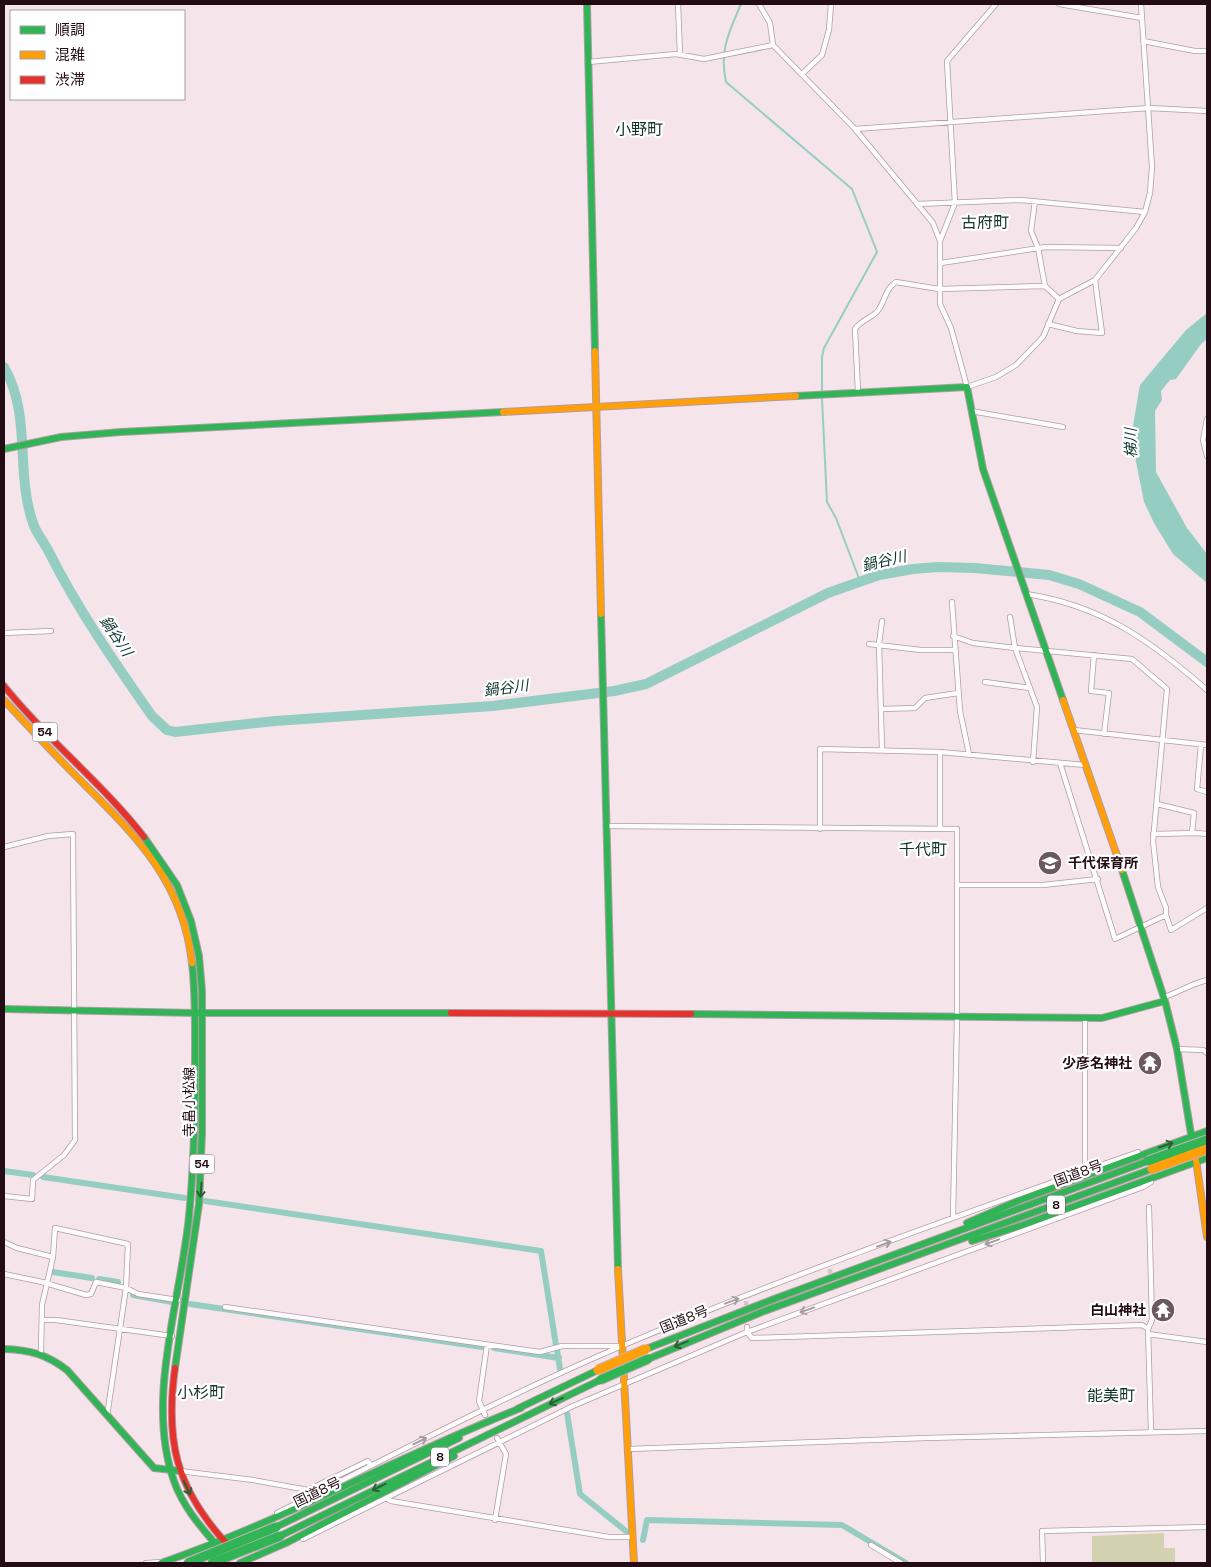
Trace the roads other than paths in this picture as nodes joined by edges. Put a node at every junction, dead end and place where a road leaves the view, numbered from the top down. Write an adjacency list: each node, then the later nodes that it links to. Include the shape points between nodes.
1 (587, 4): 13 (main road)
2 (678, 4): 12 (street)
3 (759, 4): 10 (street, via 770,23)
4 (831, 4): 14 (street, via 829,30 822,54)
5 (996, 4): 17 (street, via 947,61)
6 (1058, 4): 8 (street)
7 (1141, 4): 8 (street)
8 (1142, 18): 9 (street)
9 (1143, 42): 11 (street, via 1195,52); 15 (street)
10 (773, 45): 12 (street, via 704,59); 14 (street)
11 (1207, 51)
12 (680, 55): 13 (street)
13 (588, 62): 34 (main road)
14 (802, 74): 18 (street)
15 (1149, 108): 16 (street); 17 (street); 22 (street, via 1152,167)
16 (1207, 111)
17 (951, 122): 18 (street); 20 (street)
18 (855, 129): 21 (street)
19 (1035, 202): 20 (street); 22 (street); 24 (street, via 1031,231)
20 (955, 203): 21 (street); 23 (street)
21 (917, 204): 23 (street, via 933,223)
22 (1145, 212): 25 (street)
23 (940, 241): 26 (street)
24 (1038, 248): 25 (street); 26 (street); 28 (street)
25 (1120, 248): 27 (street)
26 (941, 263): 29 (street)
27 (1095, 280): 30 (street); 31 (street, via 1102,333)
28 (1045, 286): 29 (street); 30 (street)
29 (939, 288): 32 (street, via 940,304 951,328); 33 (street, via 896,282 890,285 878,311 860,321 855,329)
30 (1059, 299): 31 (street)
31 (1048, 324): 32 (street, via 1043,337 1016,364 996,377)
32 (966, 387): 33 (main road); 35 (main road)
33 (858, 392): 34 (main road)
34 (597, 407): 38 (main road, via 140,431 61,437); 73 (main road)
35 (971, 411): 37 (street); 40 (main road, via 983,469)
36 (1207, 419): 39 (street, via 1203,440)
37 (1063, 427)
38 (4, 450)
39 (1207, 456)
40 (1026, 594): 51 (main road); 56 (street, via 1059,599 1103,617 1144,639)
41 (952, 602): 46 (street)
42 (1010, 617): 49 (street)
43 (882, 621): 48 (street)
44 (51, 630): 45 (street)
45 (4, 633)
46 (953, 636): 49 (street, via 973,643); 50 (street)
47 (869, 644): 48 (street)
48 (879, 644): 50 (street, via 921,650); 59 (street)
49 (1015, 648): 51 (street); 55 (street)
50 (954, 650): 57 (street)
51 (1045, 651): 52 (street); 60 (main road)
52 (1094, 655): 61 (street, via 1091,691 1109,693); 62 (street, via 1132,659 1167,689)
53 (985, 682): 55 (street)
54 (4, 686): 89 (main road, 寺畠小松線 / 54, via 79,769 137,826 165,864 187,907 200,950)
55 (1030, 688): 68 (street, via 1037,707)
56 (1207, 690)
57 (958, 693): 59 (street, via 925,698 915,708); 67 (street)
58 (4, 700): 89 (main road, 寺畠小松線 / 54, via 114,812 162,873 180,909 188,936)
59 (881, 709): 65 (street)
60 (1074, 730): 61 (street); 70 (main road)
61 (1104, 734): 62 (street)
62 (1162, 741): 63 (street); 72 (street)
63 (1201, 745): 64 (street); 71 (street, via 1196,789)
64 (1207, 745)
65 (882, 750): 66 (street); 74 (street, via 820,749)
66 (940, 752): 67 (street); 75 (street)
67 (969, 754): 68 (street)
68 (1034, 762): 69 (street)
69 (1060, 763): 70 (street); 80 (street)
70 (1085, 765): 84 (main road)
71 (1207, 792)
72 (1157, 804): 76 (street, via 1194,813); 77 (street)
73 (606, 826): 74 (street); 90 (main road)
74 (820, 829): 75 (street)
75 (940, 829): 81 (street, via 957,829)
76 (1192, 833): 77 (street); 78 (street)
77 (1154, 834): 83 (street, via 1158,888)
78 (1207, 834)
79 (4, 847): 88 (street, via 48,836 73,834)
80 (1098, 880): 81 (street, via 1044,885); 84 (street, via 1115,939)
81 (957, 885): 91 (street)
82 (1207, 908): 83 (street, via 1172,930)
83 (1166, 915): 84 (street)
84 (1141, 925): 86 (main road)
85 (1207, 980): 86 (street)
86 (1164, 999): 92 (main road, via 1102,1018); 93 (main road)
87 (4, 1009): 88 (main road)
88 (73, 1010): 89 (main road); 105 (street, via 75,1140 64,1155 33,1180 32,1199)
89 (199, 1013): 90 (main road); 116 (main road, 寺畠小松線 / 54, via 194,1169); 142 (main road, 寺畠小松線 / 54, one-way to 142, via 201,1195 170,1414)
90 (610, 1014): 91 (main road); 125 (main road)
91 (957, 1018): 92 (main road); 107 (street)
92 (1085, 1018): 102 (street)
93 (1177, 1049): 94 (street); 96 (main road)
94 (1207, 1053)
95 (1207, 1131): 96 (main road)
96 (1191, 1137): 100 (main road, one-way to 96); 101 (main road)
97 (1207, 1140): 100 (main road, 国道8号 / 8, bridge)
98 (1207, 1149): 100 (main road, 国道8号 / 8, bridge)
99 (1207, 1158): 101 (main road)
100 (1149, 1162): 102 (street, via 1141,1151); 108 (main road, 国道8号 / 8)
101 (1196, 1162): 103 (main road); 104 (main road)
102 (1085, 1171): 107 (street)
103 (1167, 1172): 108 (main road, via 1023,1225); 119 (street, one-way to 119, via 1143,1187)
104 (1205, 1193): 109 (main road)
105 (4, 1196)
106 (1149, 1207): 121 (street, via 1152,1320)
107 (953, 1218): 125 (street, one-way to 107)
108 (959, 1235): 111 (main road, 国道8号 / 8); 111 (main road)
109 (1207, 1237)
110 (4, 1242): 112 (street)
111 (939, 1243): 129 (main road, 国道8号 / 8, bridge, via 898,1254 774,1299 646,1349); 129 (main road, 国道8号 / 8, one-way to 129, bridge, via 909,1262 884,1267)
112 (53, 1257): 114 (street); 115 (street, via 55,1228 124,1242 128,1244)
113 (4, 1274): 114 (street)
114 (46, 1284): 115 (street, via 86,1296 91,1294 96,1282); 118 (street)
115 (126, 1288): 116 (street, via 138,1294); 120 (street)
116 (178, 1300): 122 (main road, 寺畠小松線 / 54)
117 (224, 1307): 124 (street)
118 (42, 1320): 120 (street); 127 (street)
119 (747, 1329): 121 (street, via 752,1338 1142,1325); 131 (street)
120 (121, 1330): 122 (street); 134 (street)
121 (1148, 1332): 123 (street); 136 (street)
122 (172, 1336): 141 (main road, 寺畠小松線 / 54, via 163,1414)
123 (1207, 1342)
124 (487, 1345): 125 (street, via 540,1352 562,1346); 133 (street, via 479,1400)
125 (622, 1346): 128 (street); 131 (main road)
126 (4, 1349): 127 (main road)
127 (41, 1352): 134 (main road, via 67,1370)
128 (567, 1371): 130 (street); 133 (street)
129 (599, 1375): 132 (main road, 国道8号 / 8); 135 (main road, 国道8号 / 8, one-way to 135)
130 (568, 1378)
131 (624, 1383): 138 (street); 139 (main road)
132 (521, 1408): 146 (main road, via 439,1441); 147 (main road, 国道8号 / 8)
133 (484, 1413): 140 (street, one-way to 133)
134 (107, 1416): 141 (main road, via 154,1468)
135 (501, 1426): 147 (main road, 国道8号 / 8, one-way to 147); 150 (main road, 8, via 408,1482)
136 (1151, 1431): 137 (street); 139 (street)
137 (1207, 1431)
138 (498, 1440): 143 (street); 144 (street, via 506,1454)
139 (628, 1449): 148 (main road)
140 (371, 1466): 142 (street, via 368,1461 308,1490); 146 (street, via 268,1517)
141 (170, 1470): 142 (main road); 149 (main road, 寺畠小松線 / 54, via 185,1505)
142 (180, 1471): 149 (main road, 寺畠小松線 / 54, one-way to 149, via 199,1512)
143 (386, 1498): 144 (street); 150 (street, via 296,1542)
144 (495, 1520): 148 (street, via 609,1537)
145 (1207, 1527): 160 (street, via 1042,1531)
146 (253, 1529): 149 (main road)
147 (278, 1532): 154 (main road, 国道8号 / 8, bridge); 155 (main road, 国道8号 / 8, bridge)
148 (633, 1537): 158 (main road)
149 (219, 1542): 153 (main road); 156 (main road, 寺畠小松線 / 54); 157 (main road, 寺畠小松線 / 54)
150 (288, 1542): 157 (main road, 8)
151 (871, 1545): 159 (street)
152 (146, 1563): 153 (street)
153 (162, 1563)
154 (188, 1563)
155 (212, 1563)
156 (233, 1563)
157 (243, 1563)
158 (634, 1563)
159 (901, 1563)
160 (1043, 1563)

